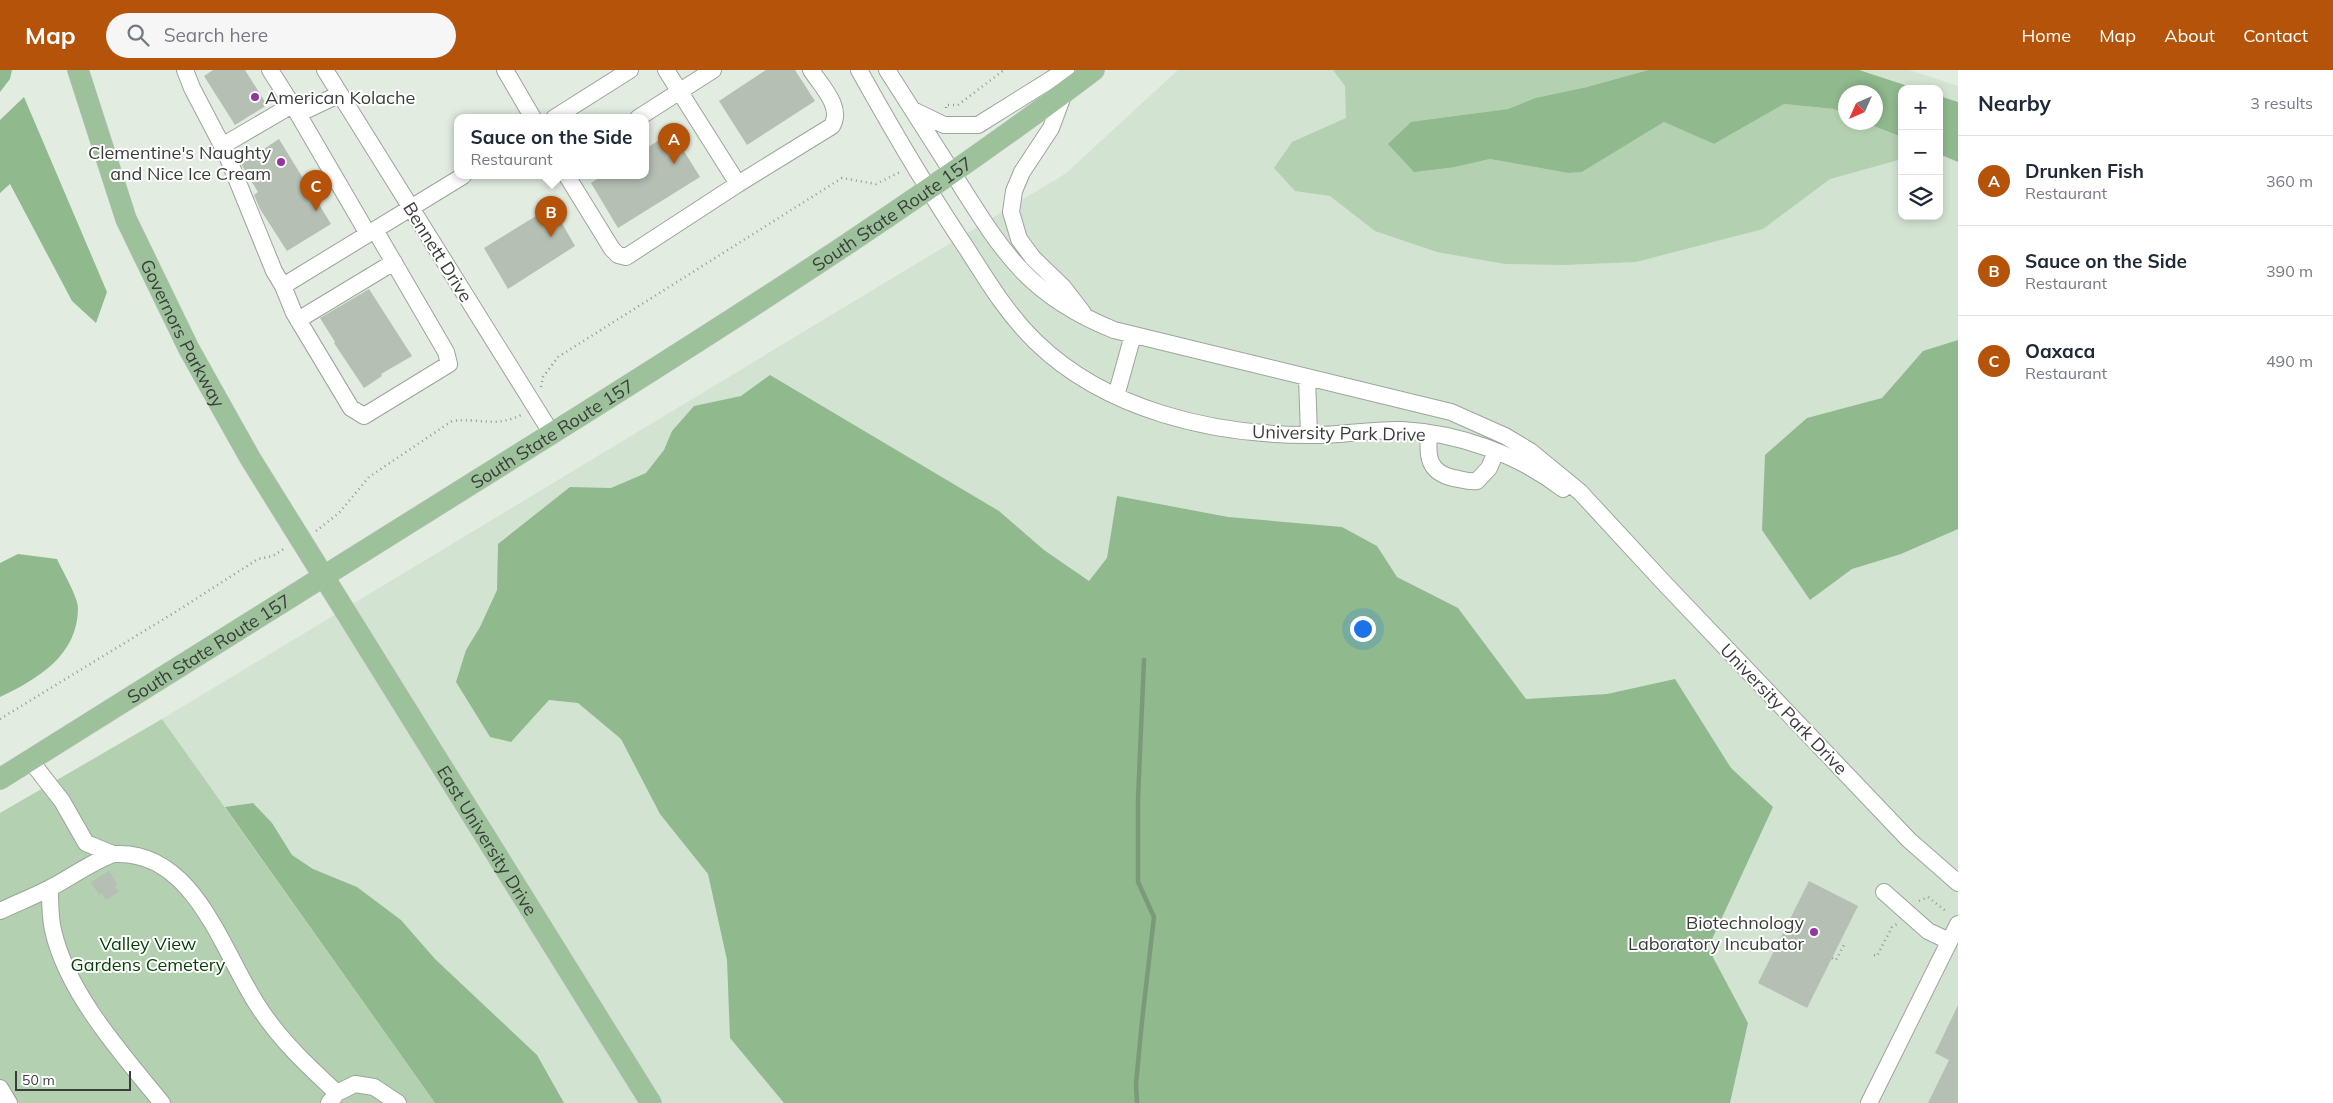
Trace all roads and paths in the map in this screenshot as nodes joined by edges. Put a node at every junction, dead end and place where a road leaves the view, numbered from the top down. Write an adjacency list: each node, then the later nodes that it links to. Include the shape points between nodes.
1 (78, 70): 46 (main road, Governors Parkway, via 126,220 208,386)
2 (185, 70): 24 (street)
3 (270, 70): 18 (street)
4 (325, 70): 17 (street, Bennett Drive)
5 (505, 70): 20 (street)
6 (630, 70): 21 (street)
7 (666, 70): 15 (street)
8 (713, 70): 15 (street)
9 (812, 70): 29 (street, via 836,109 832,126)
10 (858, 70): 25 (street, University Park Drive)
11 (886, 70): 19 (street, University Park Drive)
12 (1004, 70): 23 (path, via 958,105 946,105)
13 (1066, 70): 23 (street, via 978,125)
14 (1094, 70): 16 (main road, South State Route 157)
15 (680, 91): 22 (street); 29 (street)
16 (1064, 93): 26 (main road, South State Route 157); 35 (street, via 1051,128 1022,172 1014,191 1011,212 1019,239 1033,258 1063,286)
17 (340, 94): 18 (street); 31 (street, Bennett Drive)
18 (295, 110): 24 (street); 32 (street)
19 (912, 110): 23 (street); 26 (street, University Park Drive)
20 (531, 114)
21 (560, 114)
22 (644, 114)
23 (944, 125)
24 (222, 146): 34 (street)
25 (911, 164): 30 (street, University Park Drive); 40 (path, via 876,184 842,178 558,356 543,377)
26 (952, 173): 30 (main road, South State Route 157); 35 (street, University Park Drive, via 1013,263 1054,299)
27 (458, 179): 31 (street)
28 (570, 179): 29 (street, via 612,249 626,257)
29 (738, 184)
30 (927, 190): 39 (street, University Park Drive, via 1009,314 1062,365); 41 (main road, South State Route 157, via 726,324)
31 (410, 209): 32 (street); 40 (street, Bennett Drive)
32 (371, 232): 33 (street); 34 (street)
33 (394, 262): 36 (street); 36 (street, via 446,352 449,364 364,416 351,408)
34 (283, 286): 36 (street)
35 (1087, 319): 37 (street, University Park Drive)
36 (298, 320)
37 (1133, 335): 38 (street, University Park Drive); 39 (street)
38 (1308, 377): 43 (street); 45 (street, University Park Drive, via 1450,412 1504,436 1558,472)
39 (1116, 396): 43 (street, University Park Drive, via 1186,420 1270,434)
40 (535, 408): 41 (street, Bennett Drive); 46 (path, via 510,421 452,421 369,476 339,513 321,529)
41 (552, 434): 47 (main road, South State Route 157)
42 (1429, 434): 43 (street, University Park Drive, via 1401,430); 44 (street, University Park Drive); 44 (street, via 1429,460 1433,468 1445,476 1477,481 1486,472)
43 (1310, 436)
44 (1496, 452): 45 (street, University Park Drive, via 1550,479)
45 (1615, 529): 52 (street, University Park Drive, via 1909,840)
46 (300, 538): 47 (main road, Governors Parkway); 48 (path, via 273,556 258,559)
47 (325, 577): 49 (main road, South State Route 157); 68 (main road, East University Drive)
48 (0, 719)
49 (30, 760): 50 (main road, South State Route 157); 51 (street, via 62,801 86,843)
50 (0, 779)
51 (113, 854): 53 (street); 64 (street, via 142,856 168,868 191,891 260,1009)
52 (1958, 883)
53 (50, 888): 56 (street); 66 (street, via 53,930 81,995)
54 (1884, 892): 59 (street, via 1928,931)
55 (1916, 904): 57 (path, via 1928,897)
56 (0, 911)
57 (1954, 919): 59 (street)
58 (1899, 923): 61 (path, via 1892,927 1877,956)
59 (1950, 941): 69 (street)
60 (1846, 946): 62 (path, via 1836,960)
61 (1874, 955)
62 (1832, 958)
63 (0, 1088): 65 (street)
64 (333, 1098): 67 (street, via 355,1084 374,1087)
65 (9, 1103)
66 (162, 1103)
67 (398, 1103)
68 (651, 1103)
69 (1869, 1103)

